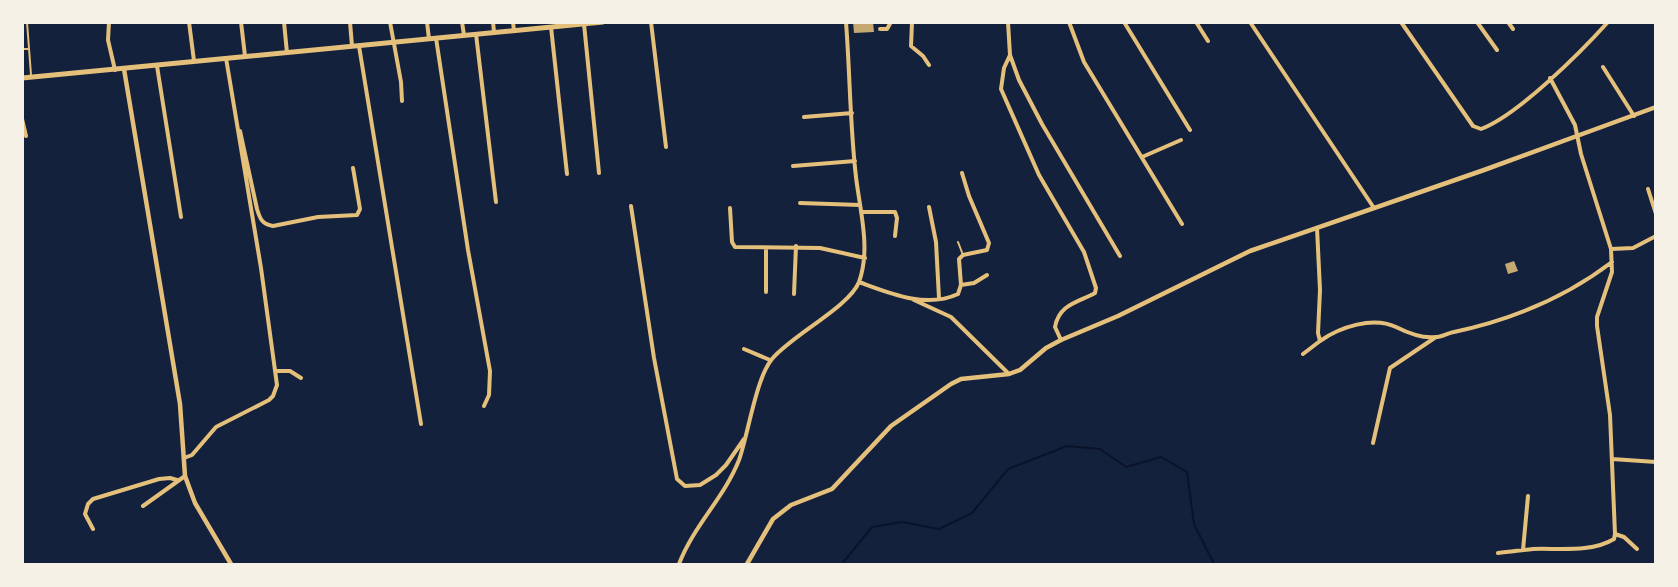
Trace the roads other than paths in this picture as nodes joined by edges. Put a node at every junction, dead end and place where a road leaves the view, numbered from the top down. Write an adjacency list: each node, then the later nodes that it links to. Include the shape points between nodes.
1 (27, 22): 30 (lane)
2 (109, 22): 56 (street, via 108,40)
3 (189, 22): 51 (street)
4 (241, 22): 49 (street)
5 (284, 22): 47 (street)
6 (350, 22): 42 (street)
7 (390, 22): 41 (street)
8 (427, 22): 39 (street)
9 (462, 22): 37 (street)
10 (493, 22): 35 (street)
11 (513, 22): 34 (street)
12 (533, 22): 31 (street)
13 (603, 22): 27 (main road)
14 (651, 22): 71 (street)
15 (846, 22): 62 (street)
16 (891, 22): 32 (street, via 887,29)
17 (912, 22): 52 (street, via 911,46)
18 (1008, 22): 48 (street)
19 (1069, 22): 72 (street, via 1084,62)
20 (1124, 22): 67 (street)
21 (1196, 22): 40 (street)
22 (1250, 22): 86 (street)
23 (1401, 22): 59 (street, via 1473,126 1483,128 1501,118)
24 (1476, 22): 46 (street)
25 (1508, 22): 33 (street)
26 (1608, 22): 59 (street)
27 (582, 24): 28 (main road); 76 (street)
28 (551, 27): 31 (main road); 78 (street)
29 (22, 28): 30 (lane)
30 (27, 28): 45 (lane)
31 (534, 29): 34 (main road)
32 (880, 29)
33 (1513, 29)
34 (514, 31): 35 (main road)
35 (494, 32): 36 (main road)
36 (476, 34): 37 (main road); 80 (street)
37 (464, 35): 38 (main road)
38 (436, 38): 39 (main road); 118 (street, via 490,371)
39 (429, 39): 41 (main road)
40 (1208, 41)
41 (392, 43): 43 (main road); 60 (street)
42 (352, 46): 43 (main road); 47 (main road)
43 (359, 46): 119 (street)
44 (22, 49): 45 (lane)
45 (29, 49): 57 (lane)
46 (1498, 50)
47 (287, 52): 49 (main road)
48 (1010, 55): 99 (street, via 1042,124); 110 (street, via 1002,75 1002,89 1039,175 1084,252 1096,288 1096,293 1061,312 1055,327)
49 (245, 56): 50 (main road)
50 (226, 58): 51 (main road); 66 (street)
51 (194, 61): 53 (main road)
52 (929, 64)
53 (157, 66): 55 (main road); 89 (street)
54 (1603, 67): 64 (street)
55 (124, 69): 56 (main road); 122 (street, via 176,376)
56 (115, 70): 57 (main road)
57 (31, 77): 58 (main road)
58 (22, 78)
59 (1550, 78): 68 (street)
60 (402, 101)
61 (1656, 107): 64 (street)
62 (852, 113): 63 (street); 73 (street)
63 (804, 116)
64 (1634, 116): 68 (street)
65 (22, 119): 69 (street)
66 (237, 119): 75 (street, via 260,220 266,225 357,215 360,209); 115 (street, via 240,154)
67 (1190, 130)
68 (1578, 135): 86 (street); 97 (street)
69 (26, 136)
70 (1181, 140): 72 (street)
71 (666, 147)
72 (1142, 157): 90 (street)
73 (855, 161): 74 (street); 82 (street)
74 (793, 166)
75 (353, 168)
76 (599, 173)
77 (962, 173): 98 (street, via 989,243 986,250)
78 (567, 174)
79 (1648, 189): 88 (street)
80 (496, 202)
81 (800, 203): 82 (street)
82 (860, 204): 87 (street)
83 (631, 206): 120 (street, via 654,358 677,479 685,486 708,481 726,465)
84 (930, 207): 107 (street)
85 (730, 208): 96 (street, via 735,247)
86 (1374, 208): 91 (street)
87 (861, 212): 92 (street, via 895,212); 100 (street)
88 (1656, 214)
89 (181, 217)
90 (1182, 224)
91 (1317, 228): 110 (street, via 1241,255 1118,316); 111 (street)
92 (895, 236)
93 (1656, 236): 97 (street, via 1633,248)
94 (958, 242): 98 (lane)
95 (796, 246): 96 (street); 100 (street); 106 (street)
96 (766, 248): 105 (street)
97 (1611, 249): 101 (street)
98 (962, 255): 104 (street, via 958,264)
99 (1120, 256)
100 (865, 258): 103 (street)
101 (1612, 262): 109 (street, via 1581,285 1529,309); 123 (street, via 1611,280 1597,317 1597,326 1610,415)
102 (987, 275): 104 (street, via 974,284)
103 (859, 282): 108 (street); 114 (street, via 843,302)
104 (961, 285): 107 (street, via 958,294)
105 (766, 292)
106 (794, 294)
107 (939, 298): 108 (street)
108 (913, 299): 116 (street, via 951,317)
109 (1436, 338): 111 (street, via 1418,336 1377,322 1346,328); 121 (street, via 1390,368)
110 (1061, 340): 116 (street, via 1020,370)
111 (1320, 341): 113 (street)
112 (744, 350): 114 (street)
113 (1302, 354)
114 (770, 360): 120 (street)
115 (277, 370): 117 (street, via 290,371); 122 (street, via 273,396 216,427 192,455)
116 (1009, 374): 136 (street, via 961,380 908,414 875,441 832,489 791,505 773,519)
117 (300, 378)
118 (484, 406)
119 (421, 424)
120 (744, 439): 135 (street, via 734,470 696,527)
121 (1373, 443)
122 (184, 458): 125 (street)
123 (1612, 459): 124 (street); 130 (street)
124 (1656, 462)
125 (186, 476): 126 (street); 134 (street, via 195,503)
126 (177, 480): 128 (street); 129 (street, via 155,480 93,499 85,514)
127 (1528, 496): 132 (street)
128 (143, 506)
129 (93, 529)
130 (1616, 534): 131 (street); 132 (street, via 1609,542 1578,549)
131 (1637, 549)
132 (1523, 550): 133 (street)
133 (1498, 553)
134 (230, 564)
135 (679, 564)
136 (748, 564)

